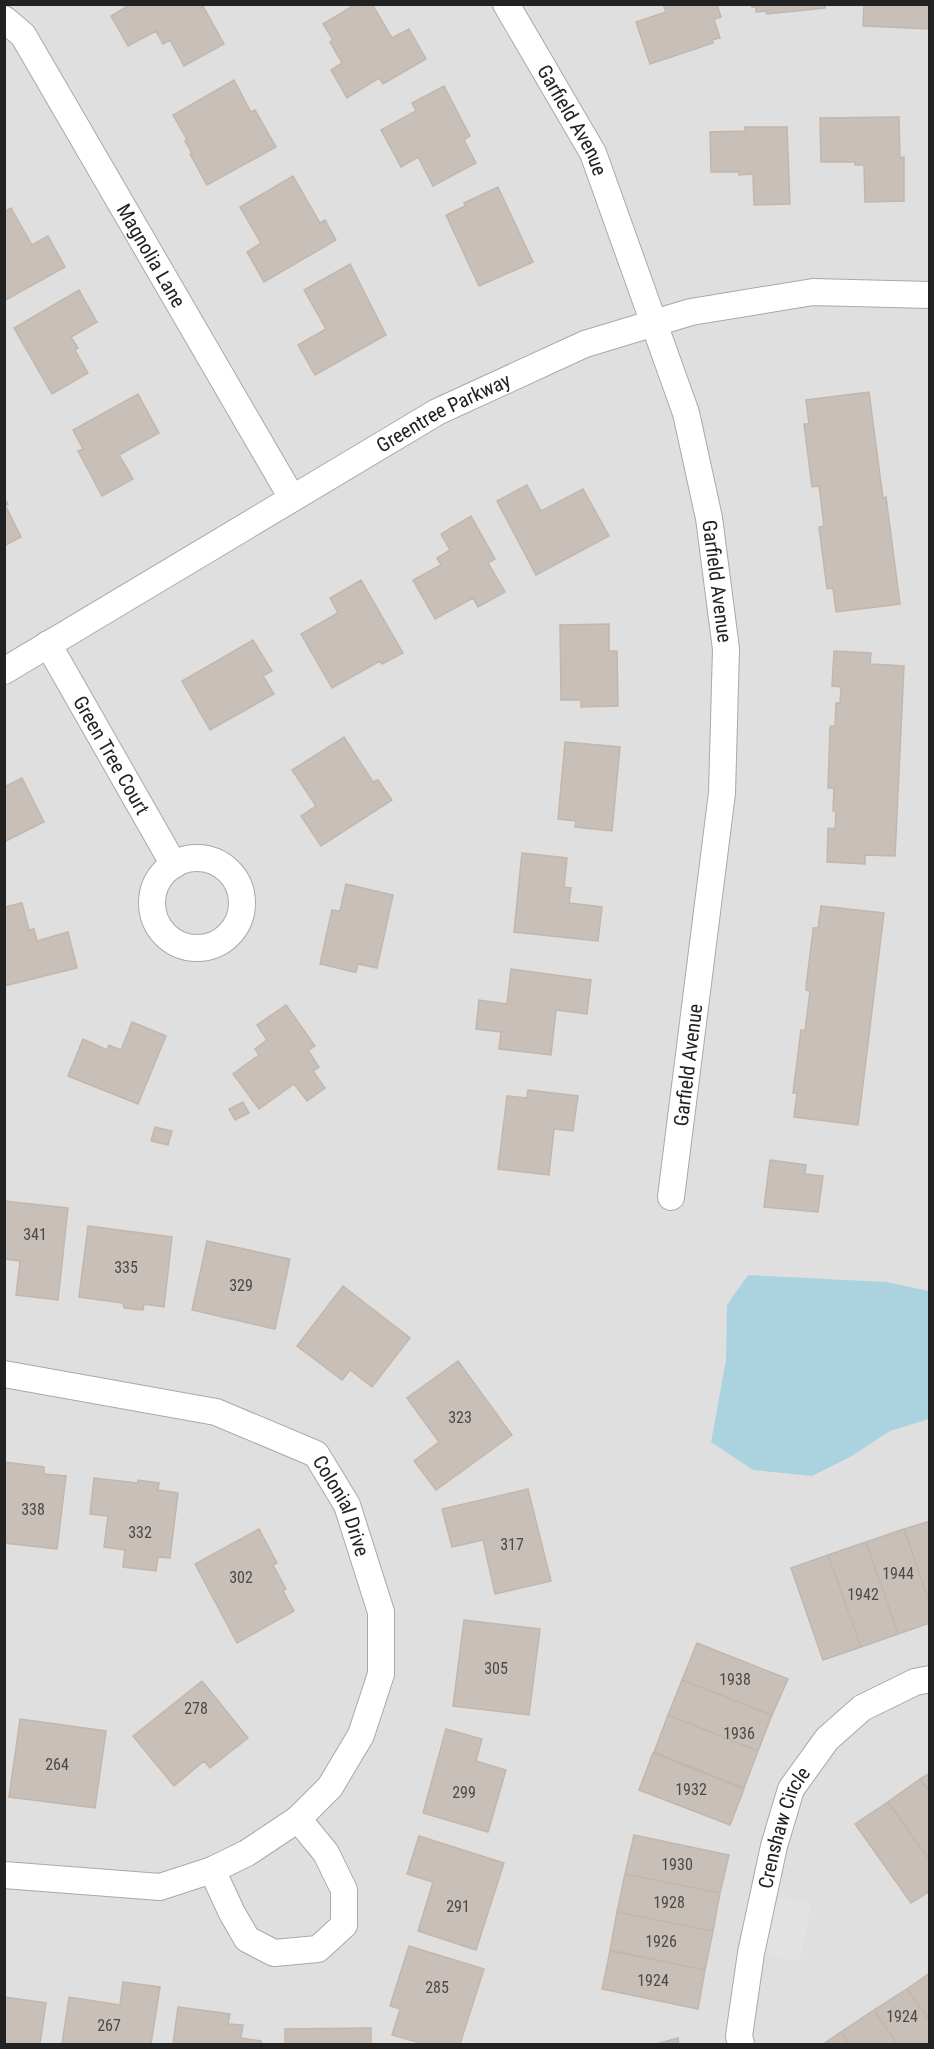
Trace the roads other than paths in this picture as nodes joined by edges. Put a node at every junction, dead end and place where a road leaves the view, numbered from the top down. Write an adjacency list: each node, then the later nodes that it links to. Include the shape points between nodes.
1 (506, 4): 4 (street, Garfield Avenue, via 593,153)
2 (4, 19): 5 (street, Magnolia Lane, via 24,35)
3 (930, 295): 4 (street, Greentree Parkway, via 813,292 692,312)
4 (655, 323): 5 (street, Greentree Parkway, via 585,345 437,412); 9 (street, Garfield Avenue, via 686,413 709,519 726,649 723,793)
5 (292, 498): 6 (street, Greentree Parkway)
6 (48, 644): 7 (street, Greentree Parkway); 8 (street, Green Tree Court)
7 (4, 671)
8 (174, 865)
9 (670, 1197)
10 (4, 1374): 12 (street, Colonial Drive, via 216,1412 316,1454 347,1505 381,1612 381,1674 360,1736 330,1787)
11 (930, 1679): 15 (street, Crenshaw Circle, via 915,1682 862,1708 827,1739 791,1789 774,1846 751,1953)
12 (298, 1820): 13 (street, Colonial Drive); 13 (street, via 326,1852 344,1890 344,1925 318,1949 274,1953 247,1939)
13 (212, 1870): 14 (street, Colonial Drive, via 160,1887)
14 (4, 1875)
15 (741, 2044)

